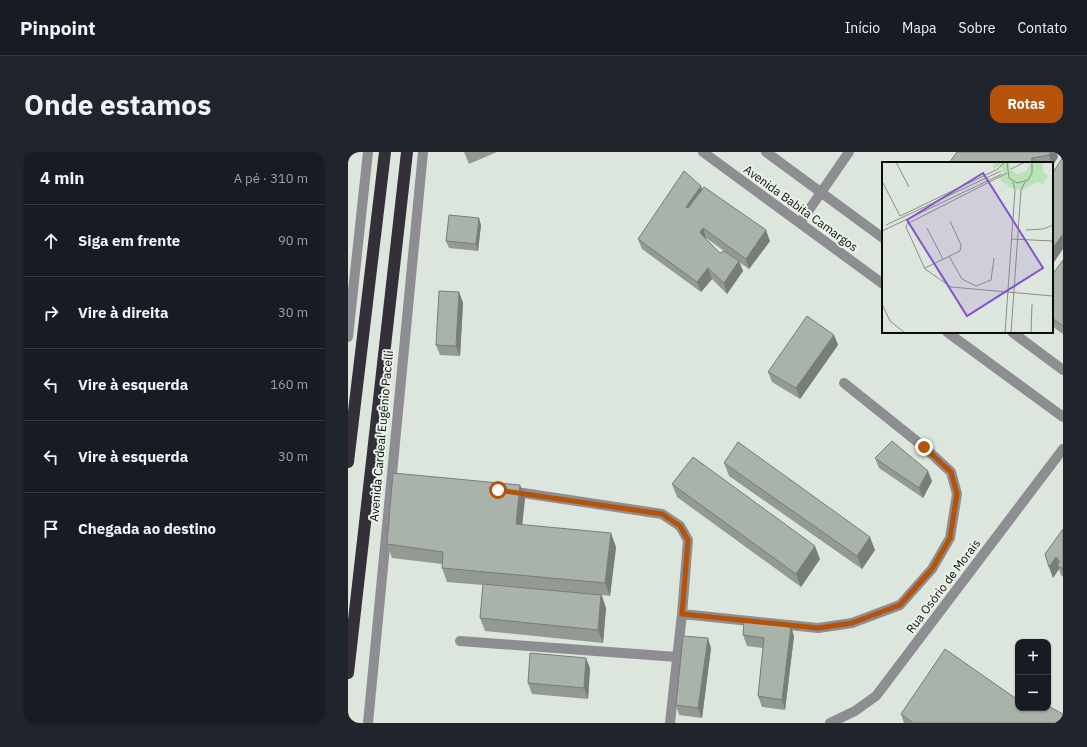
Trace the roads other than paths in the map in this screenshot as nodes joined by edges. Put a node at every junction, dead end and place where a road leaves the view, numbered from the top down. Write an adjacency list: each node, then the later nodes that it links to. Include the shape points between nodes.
1 (368, 152): 15 (street)
2 (385, 152): 20 (highway)
3 (407, 152): 25 (highway, Avenida Cardeal Eugênio Pacelli)
4 (423, 152): 26 (street, Avenida Cardeal Eugênio Pacelli)
5 (703, 152): 10 (street, Avenida Babita Camargos)
6 (766, 152): 8 (street, Avenida Babita Camargos)
7 (849, 152): 9 (street)
8 (779, 156): 9 (street, Avenida Babita Camargos)
9 (821, 192): 10 (street); 11 (street, Avenida Babita Camargos)
10 (800, 223): 12 (street, Avenida Babita Camargos)
11 (882, 237)
12 (882, 283)
13 (948, 333): 18 (street)
14 (1013, 333): 16 (street)
15 (348, 338)
16 (1063, 370)
17 (844, 383): 22 (street, via 951,472 957,494 950,538 932,569 900,605 852,623 818,628)
18 (1063, 418)
19 (1063, 449): 28 (street, Rua Osório de Morais, via 876,696 855,711)
20 (348, 462)
21 (498, 490): 22 (street, via 662,514 680,526 688,540)
22 (682, 614): 24 (street)
23 (460, 641): 24 (street)
24 (677, 657): 27 (street)
25 (348, 673)
26 (368, 723)
27 (670, 723)
28 (830, 723)

